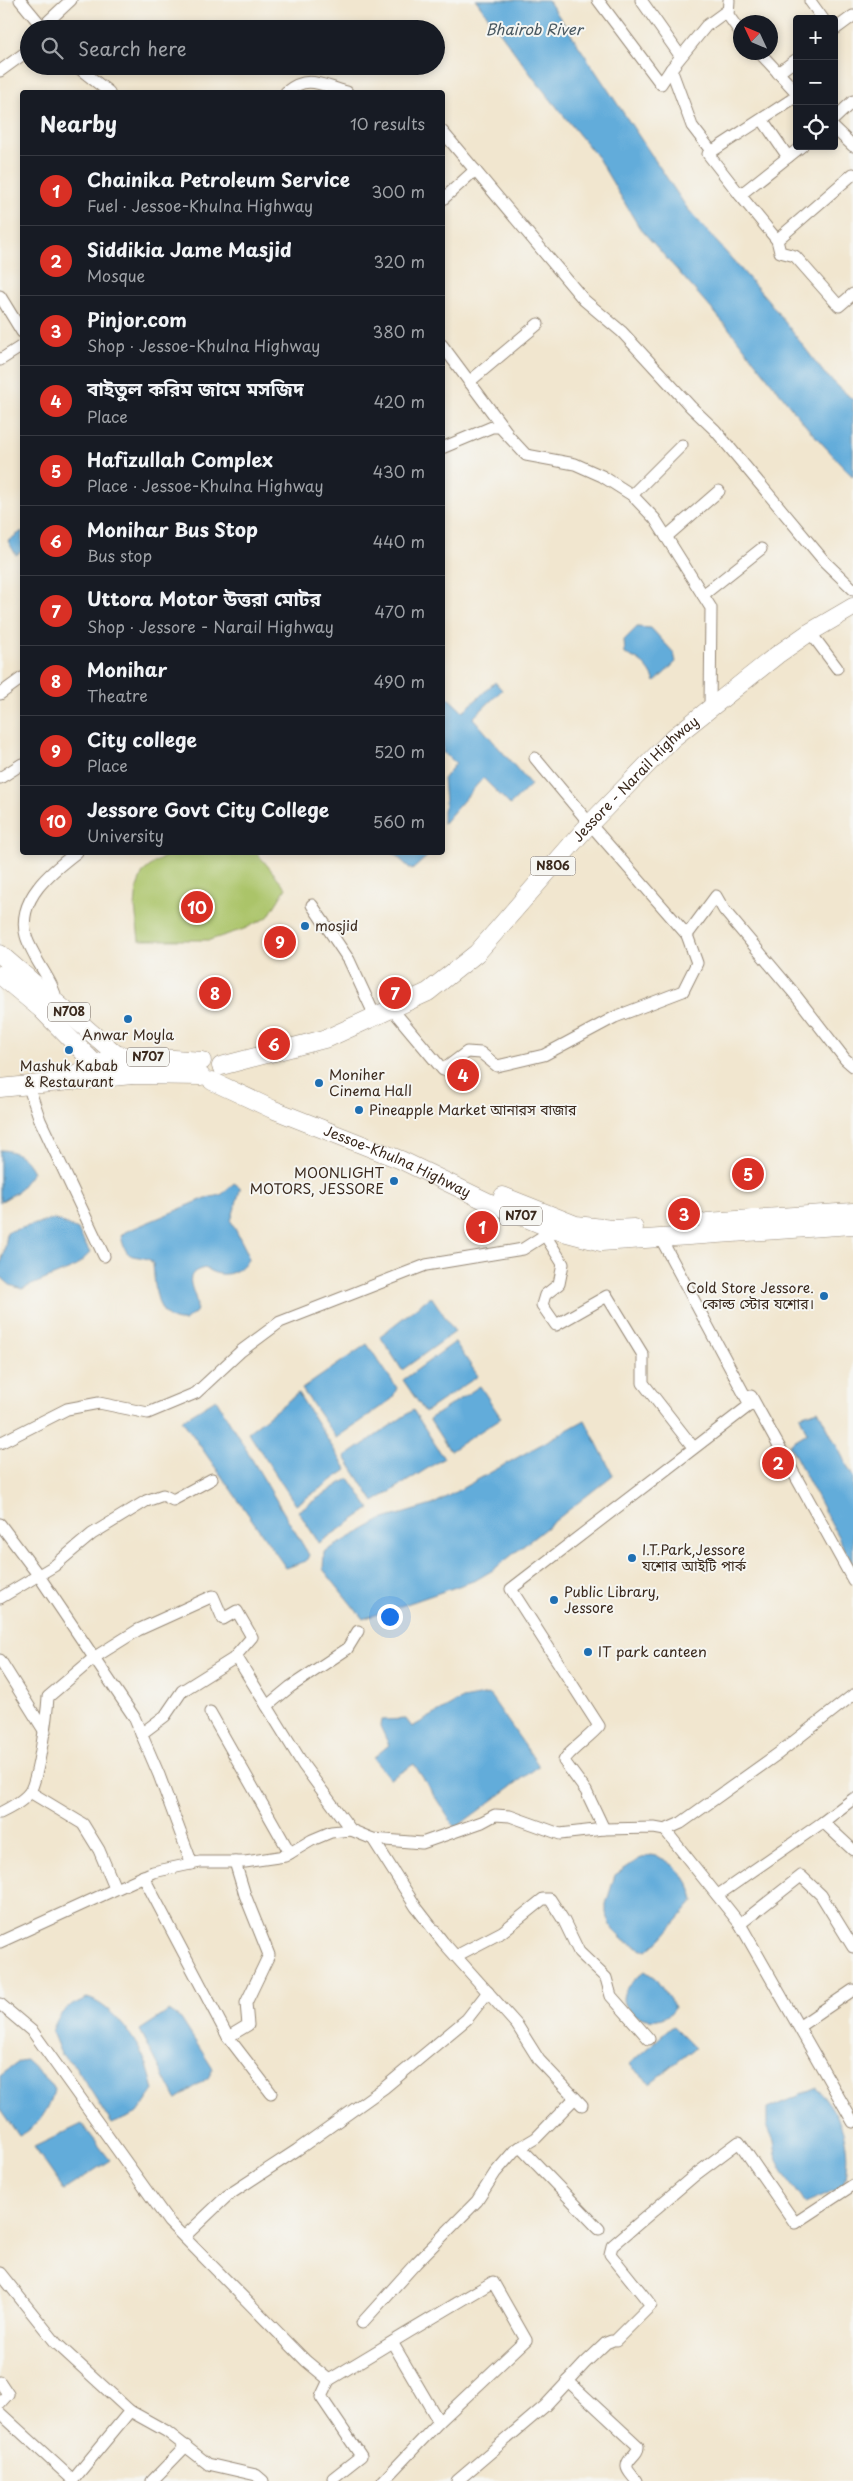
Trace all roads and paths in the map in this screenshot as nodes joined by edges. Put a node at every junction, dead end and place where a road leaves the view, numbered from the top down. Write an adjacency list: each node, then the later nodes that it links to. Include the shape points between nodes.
1 (20, 0): 9 (street)
2 (70, 0): 10 (street)
3 (598, 0): 17 (street, via 661,84)
4 (641, 0): 13 (street)
5 (810, 1): 7 (street)
6 (729, 5): 11 (street, via 728,15); 17 (street, via 706,26)
7 (820, 15)
8 (853, 16): 12 (street)
9 (36, 20)
10 (51, 20)
11 (733, 22)
12 (838, 27)
13 (679, 54)
14 (20, 57): 18 (street)
15 (766, 60): 19 (street)
16 (796, 60): 19 (street)
17 (671, 69): 33 (street, via 692,126)
18 (0, 71)
19 (778, 73): 24 (street)
20 (87, 75): 21 (street)
21 (106, 90)
22 (288, 90): 23 (street, via 308,80)
23 (340, 90)
24 (793, 90)
25 (793, 97): 33 (street)
26 (853, 101): 27 (street)
27 (838, 115)
28 (764, 122): 34 (street)
29 (838, 132): 31 (street)
30 (445, 135): 35 (street)
31 (853, 146)
32 (797, 150): 34 (street)
33 (712, 152): 37 (street, via 708,154)
34 (788, 158): 37 (street)
35 (475, 170): 38 (street); 55 (street, via 584,300 622,332 715,430 825,562)
36 (853, 174): 39 (street)
37 (740, 195): 39 (street)
38 (445, 197)
39 (777, 240): 40 (street, via 780,252 796,256 839,306)
40 (853, 294)
41 (0, 296): 43 (street)
42 (538, 324): 47 (street)
43 (20, 329)
44 (20, 347): 46 (street)
45 (445, 349): 47 (street)
46 (0, 360)
47 (469, 382): 48 (street)
48 (507, 433): 50 (street, via 500,427 492,427); 52 (street, via 526,455 575,464)
49 (682, 445): 52 (street)
50 (445, 447)
51 (719, 491): 53 (street)
52 (632, 495): 53 (street)
53 (666, 537): 56 (street)
54 (761, 549): 56 (street)
55 (853, 589)
56 (703, 595): 62 (street, via 711,608)
57 (853, 607): 58 (highway, Jessore - Narail Highway / N806)
58 (810, 632): 59 (street); 62 (highway, Jessore - Narail Highway / N806)
59 (836, 668)
60 (20, 679): 61 (street)
61 (1, 691)
62 (710, 708): 66 (highway, Jessore - Narail Highway / N806, via 673,738)
63 (535, 758): 66 (street)
64 (20, 765): 65 (street)
65 (0, 778)
66 (590, 824): 69 (street); 73 (highway, Jessore - Narail Highway / N806, via 478,953 428,992)
67 (73, 855): 72 (street, via 37,889 25,919 26,936 55,991)
68 (312, 906): 74 (street, via 349,960)
69 (687, 935): 73 (street, via 697,963 683,991 615,1017 544,1055 497,1066 481,1053 467,1052 443,1070); 77 (street, via 716,896 724,910)
70 (0, 954): 72 (highway, N708)
71 (0, 976): 76 (highway, N708, via 41,1009)
72 (57, 1002): 75 (highway, N708)
73 (392, 1009): 74 (highway, Jessore - Narail Highway / N806)
74 (376, 1016): 78 (highway, Jessore - Narail Highway / N806, via 328,1038)
75 (117, 1054): 76 (highway, Jessoe-Khulna Highway / N707); 78 (highway, Jessoe-Khulna Highway / N707); 79 (highway, N708)
76 (96, 1063): 80 (highway, N708); 81 (highway, N707)
77 (853, 1066)
78 (211, 1071): 79 (highway, Jessoe-Khulna Highway / N707); 86 (highway, Jessoe-Khulna Highway / N707, via 272,1109 401,1160 488,1202)
79 (132, 1075): 80 (highway, Jessoe-Khulna Highway / N707)
80 (107, 1077): 81 (highway, N707)
81 (60, 1082): 82 (highway, N707)
82 (28, 1085): 83 (highway, N707); 88 (street, via 40,1120)
83 (0, 1088)
84 (853, 1212): 86 (highway, Jessoe-Khulna Highway / N707, via 612,1230 576,1225)
85 (853, 1225): 87 (highway, Jessoe-Khulna Highway / N707)
86 (553, 1228): 87 (highway, Jessoe-Khulna Highway / N707, via 601,1242); 89 (street, via 523,1249 426,1265 280,1322 241,1351 196,1393 148,1413 99,1404 67,1408); 90 (street, via 563,1264 559,1284 545,1295 542,1304 556,1325 607,1296 643,1356 643,1383)
87 (662, 1237): 90 (street, via 750,1405); 94 (street)
88 (104, 1256)
89 (0, 1442)
90 (693, 1447): 109 (street, via 510,1589 599,1726 566,1756 564,1762 586,1792)
91 (212, 1479): 93 (street, via 173,1500 163,1495 146,1501 92,1534)
92 (0, 1524): 93 (street)
93 (39, 1576): 95 (street); 98 (street)
94 (853, 1580)
95 (0, 1598)
96 (358, 1631): 101 (street, via 347,1649)
97 (236, 1656): 98 (street, via 252,1637 237,1611 224,1619 213,1596 138,1630); 101 (street); 104 (street, via 182,1691 165,1716)
98 (95, 1657): 103 (street, via 48,1697); 104 (street, via 134,1717)
99 (0, 1660): 103 (street)
100 (853, 1695): 111 (street, via 779,1753 681,1823)
101 (267, 1706): 110 (street, via 304,1766)
102 (210, 1712): 114 (street)
103 (45, 1732): 105 (street)
104 (141, 1734): 116 (street)
105 (30, 1792): 107 (street, via 12,1808); 118 (street, via 83,1824 99,1850)
106 (853, 1799): 108 (street)
107 (0, 1813)
108 (823, 1822): 113 (street); 119 (street)
109 (604, 1829): 111 (street); 112 (street, via 560,1834 510,1816 495,1815 422,1843)
110 (351, 1830): 112 (street); 114 (street, via 332,1832)
111 (665, 1830): 119 (street)
112 (373, 1840): 123 (street, via 416,1907)
113 (853, 1850)
114 (290, 1853): 115 (street)
115 (235, 1862): 116 (street); 128 (street, via 269,1955 246,2003 248,2025)
116 (192, 1864): 117 (street)
117 (143, 1876): 118 (street); 128 (street)
118 (115, 1888): 121 (street)
119 (718, 1895): 120 (street)
120 (740, 1924): 122 (street, via 801,1876 821,1895); 127 (street)
121 (0, 1942)
122 (853, 1947)
123 (456, 1956): 125 (street); 129 (street, via 502,1932 543,1899 550,1899 579,1952 606,1978 611,1996)
124 (853, 1990): 127 (street)
125 (488, 1992): 132 (street, via 517,2025 539,2060 579,2102 536,2138); 135 (street, via 467,2019 384,2088 227,2196)
126 (0, 2004): 135 (street, via 33,2032 169,2222)
127 (800, 2026): 131 (street)
128 (228, 2037): 130 (street)
129 (649, 2039)
130 (271, 2093)
131 (853, 2122)
132 (520, 2147): 134 (street); 137 (street, via 495,2173 477,2201)
133 (853, 2185): 140 (street, via 795,2223 740,2142 695,2175 612,2246 610,2254 651,2305)
134 (599, 2229)
135 (184, 2237): 139 (street, via 306,2361)
136 (0, 2273): 143 (street, via 56,2343)
137 (362, 2323)
138 (392, 2342): 139 (street); 145 (street); 145 (street, via 494,2282 526,2340)
139 (329, 2380): 147 (street, via 322,2397 361,2456)
140 (568, 2381): 151 (street, via 545,2406); 152 (street, via 638,2446 627,2464)
141 (0, 2382): 142 (street, via 8,2394)
142 (0, 2403)
143 (130, 2411): 144 (street, via 73,2480); 146 (street, via 166,2430)
144 (0, 2413)
145 (440, 2422): 150 (street)
146 (186, 2446): 148 (street); 149 (street, via 208,2464 256,2475)
147 (332, 2480)
148 (152, 2481)
149 (262, 2481)
150 (382, 2481)
151 (457, 2481)
152 (636, 2481)

